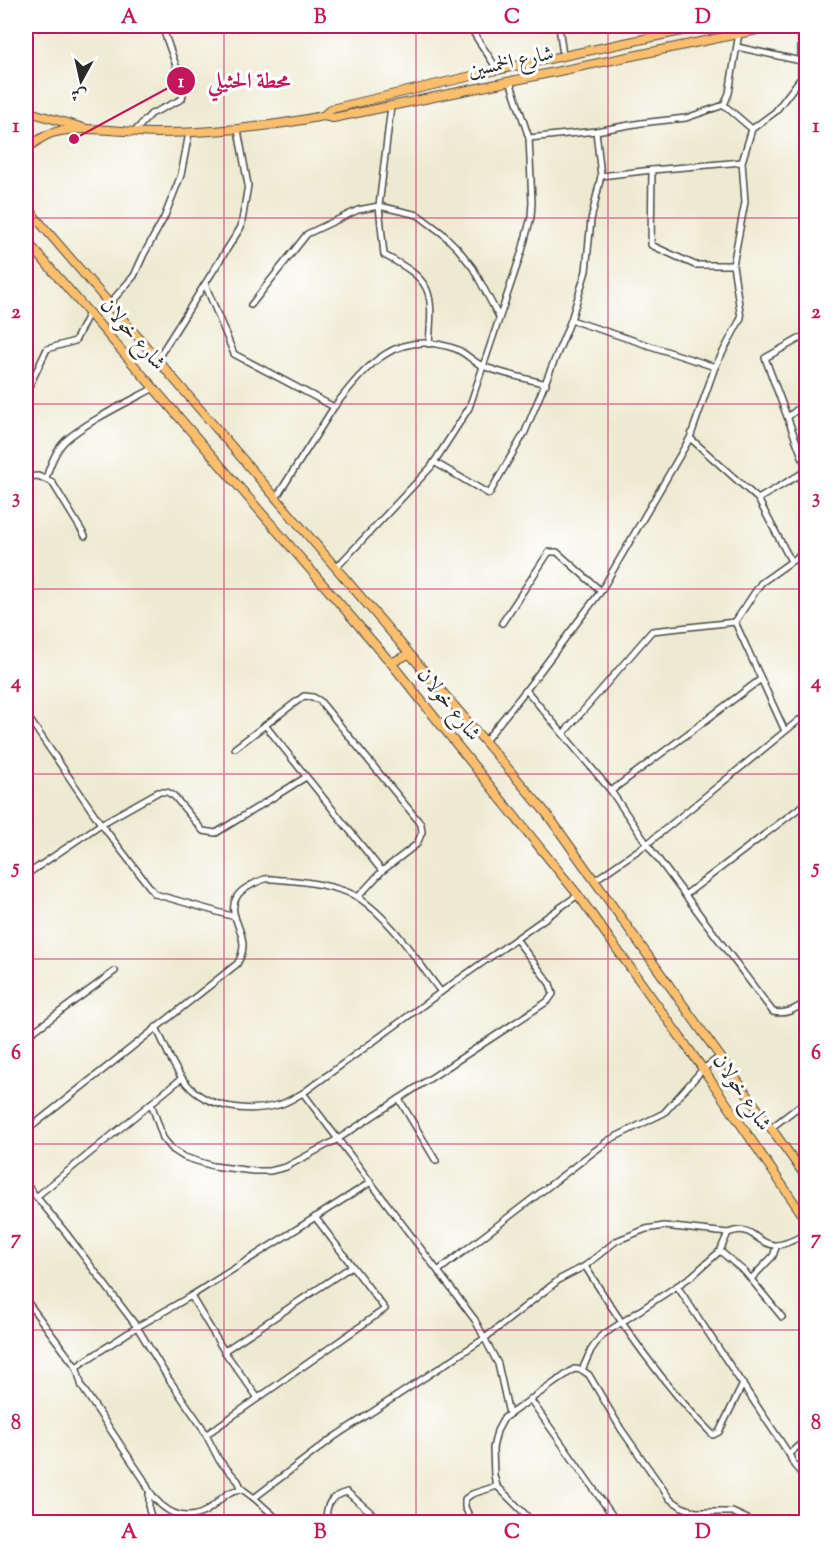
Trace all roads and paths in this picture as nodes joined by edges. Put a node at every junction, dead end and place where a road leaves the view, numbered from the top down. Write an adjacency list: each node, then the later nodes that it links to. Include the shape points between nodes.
1 (166, 26): 24 (street, via 164,32 184,88 182,99 151,114)
2 (470, 26): 12 (street)
3 (558, 26): 10 (street)
4 (705, 26): 10 (main road, شارع الخمسين)
5 (777, 26): 7 (main road, شارع الخمسين)
6 (801, 26): 11 (street)
7 (764, 27): 8 (main road, شارع الخمسين)
8 (739, 33): 9 (street); 14 (main road, شارع الخمسين)
9 (737, 47): 11 (street); 16 (street)
10 (563, 56): 12 (main road, شارع الخمسين)
11 (801, 61): 13 (street)
12 (497, 70): 19 (main road, شارع الخمسين, via 331,109)
13 (801, 78): 15 (street); 21 (street, via 775,112)
14 (510, 81): 17 (main road, شارع الخمسين); 26 (street)
15 (807, 86)
16 (724, 105): 21 (street); 23 (street, via 686,118)
17 (391, 106): 19 (main road, شارع الخمسين, via 333,118); 32 (street)
18 (26, 111): 20 (main road, شارع الخمسين)
19 (322, 116): 22 (main road, شارع الخمسين)
20 (88, 129): 24 (main road, شارع الخمسين); 27 (main road, شارع الخمسين, via 53,133)
21 (752, 129): 28 (street)
22 (238, 130): 25 (main road, شارع الخمسين); 35 (street, via 248,185 241,227)
23 (596, 131): 26 (street); 30 (street)
24 (134, 132): 25 (main road, شارع الخمسين)
25 (189, 132): 36 (street, via 181,175 164,218 134,276)
26 (530, 138): 39 (street, via 531,217)
27 (26, 150)
28 (742, 162): 29 (street); 34 (street, via 745,202)
29 (652, 170): 30 (street); 34 (street, via 651,245 694,265)
30 (601, 176): 40 (street, via 591,220 586,271)
31 (26, 201): 36 (main road, شارع خولان, via 35,217)
32 (380, 206): 37 (street, via 358,210 307,234); 39 (street, via 418,215 442,233 473,268); 42 (street, via 384,255 404,265 424,283 432,305)
33 (26, 240): 38 (main road, شارع خولان)
34 (733, 265): 45 (street, via 741,318)
35 (205, 284): 43 (street); 50 (street, via 234,354)
36 (110, 303): 43 (main road, شارع خولان)
37 (251, 305)
38 (89, 313): 47 (main road, شارع خولان); 48 (street, via 75,341 47,349)
39 (499, 317): 44 (street)
40 (572, 320): 45 (street); 46 (street)
41 (807, 335): 51 (street, via 765,358)
42 (429, 344): 44 (street, via 456,350); 50 (street, via 416,342 384,354 362,372)
43 (158, 358): 57 (main road, شارع خولان)
44 (483, 366): 46 (street); 53 (street, via 469,408)
45 (715, 367): 52 (street)
46 (546, 384): 53 (street, via 525,432 489,494)
47 (154, 388): 56 (street, via 65,442); 67 (main road, شارع خولان)
48 (26, 393)
49 (807, 402): 51 (street)
50 (334, 407): 57 (street)
51 (788, 417): 54 (street)
52 (690, 438): 58 (street); 63 (street)
53 (434, 462): 62 (street)
54 (807, 469): 58 (street)
55 (26, 477): 56 (street)
56 (45, 478): 59 (street, via 55,486)
57 (276, 498): 62 (main road, شارع خولان)
58 (758, 499): 61 (street)
59 (85, 536)
60 (807, 551): 61 (street)
61 (791, 561): 64 (street, via 761,583)
62 (336, 568): 66 (main road, شارع خولان)
63 (602, 591): 65 (street, via 557,552 549,552); 69 (street)
64 (735, 622): 68 (street); 74 (street, via 652,632)
65 (502, 623)
66 (409, 654): 67 (main road); 75 (main road, شارع خولان)
67 (391, 663): 85 (main road, شارع خولان)
68 (761, 679): 73 (street); 78 (street)
69 (526, 690): 74 (street); 75 (street)
70 (26, 714): 80 (street)
71 (807, 717): 73 (street)
72 (265, 725): 76 (street); 77 (street); 82 (street, via 304,696 320,701 421,824 417,844)
73 (785, 731): 81 (street)
74 (563, 734): 78 (street)
75 (485, 741): 84 (main road, شارع خولان, via 547,814)
76 (235, 748)
77 (306, 777): 80 (street, via 216,833 203,831 167,792 158,792); 82 (street)
78 (611, 791): 81 (street)
79 (807, 803): 86 (street)
80 (101, 824): 83 (street); 88 (street, via 155,894)
81 (648, 844): 84 (street); 86 (street)
82 (382, 871): 87 (street)
83 (26, 875)
84 (595, 880): 95 (main road, شارع خولان)
85 (578, 895): 89 (street); 96 (main road, شارع خولان)
86 (685, 895): 92 (street, via 773,1012 782,1014)
87 (358, 897): 88 (street, via 311,882 266,879 239,892 233,903); 91 (street, via 389,925)
88 (235, 917): 93 (street, via 244,944 237,964)
89 (516, 939): 91 (street); 99 (street, via 549,984 553,994 549,1001)
90 (115, 971): 94 (street)
91 (441, 992): 98 (street)
92 (807, 1002)
93 (156, 1027): 97 (street); 103 (street)
94 (26, 1037)
95 (721, 1056): 96 (street); 102 (main road, شارع خولان)
96 (703, 1069): 113 (main road, شارع خولان); 120 (street, via 664,1113 609,1140)
97 (182, 1078): 98 (street, via 206,1101 223,1105 279,1105); 101 (street)
98 (303, 1093): 104 (street)
99 (399, 1100): 104 (street); 106 (street)
100 (807, 1101): 102 (street)
101 (151, 1103): 104 (street, via 163,1138 173,1150 213,1166 270,1171 286,1167); 111 (street)
102 (771, 1128): 107 (main road, شارع خولان)
103 (26, 1131)
104 (338, 1139): 109 (street)
105 (807, 1160): 107 (street)
106 (436, 1161)
107 (797, 1164): 108 (main road, شارع خولان)
108 (807, 1177)
109 (371, 1182): 112 (street); 120 (street)
110 (26, 1185): 111 (street)
111 (36, 1197): 127 (street)
112 (315, 1217): 118 (street); 123 (street)
113 (807, 1220)
114 (729, 1233): 116 (street, via 747,1230 768,1244); 117 (street); 119 (street, via 664,1226 646,1229 616,1240)
115 (807, 1234): 116 (street)
116 (777, 1245): 121 (street, via 773,1256)
117 (720, 1251): 121 (street); 122 (street)
118 (352, 1266): 129 (street); 133 (street, via 385,1309)
119 (585, 1266): 126 (street); 128 (street, via 560,1279)
120 (438, 1271): 128 (street)
121 (751, 1279): 125 (street)
122 (677, 1286): 126 (street); 132 (street)
123 (191, 1296): 127 (street); 129 (street)
124 (26, 1300): 130 (street)
125 (782, 1317)
126 (621, 1323): 131 (street, via 601,1336); 132 (street, via 674,1393 713,1435 719,1432)
127 (137, 1326): 130 (street); 136 (street)
128 (485, 1338): 135 (street, via 498,1364); 143 (street, via 334,1437)
129 (224, 1351): 133 (street)
130 (76, 1366): 142 (street, via 82,1387 144,1480)
131 (582, 1370): 134 (street, via 574,1370); 153 (street, via 670,1499 696,1512 732,1512)
132 (743, 1384): 138 (street)
133 (258, 1398): 136 (street)
134 (530, 1399): 135 (street); 152 (street)
135 (509, 1414): 140 (street, via 497,1431 493,1448)
136 (207, 1434): 141 (street, via 219,1460)
137 (807, 1439): 138 (street)
138 (789, 1454): 139 (street)
139 (807, 1479)
140 (497, 1486): 150 (street, via 465,1499); 151 (street)
141 (242, 1490): 143 (street); 145 (street, via 229,1493)
142 (149, 1494): 145 (street); 146 (street)
143 (254, 1498): 147 (street)
144 (807, 1517): 154 (street)
145 (188, 1520)
146 (153, 1522)
147 (281, 1522)
148 (326, 1522): 149 (street, via 330,1502 347,1492)
149 (378, 1522)
150 (472, 1522)
151 (533, 1522)
152 (617, 1522)
153 (754, 1522)
154 (800, 1522)

